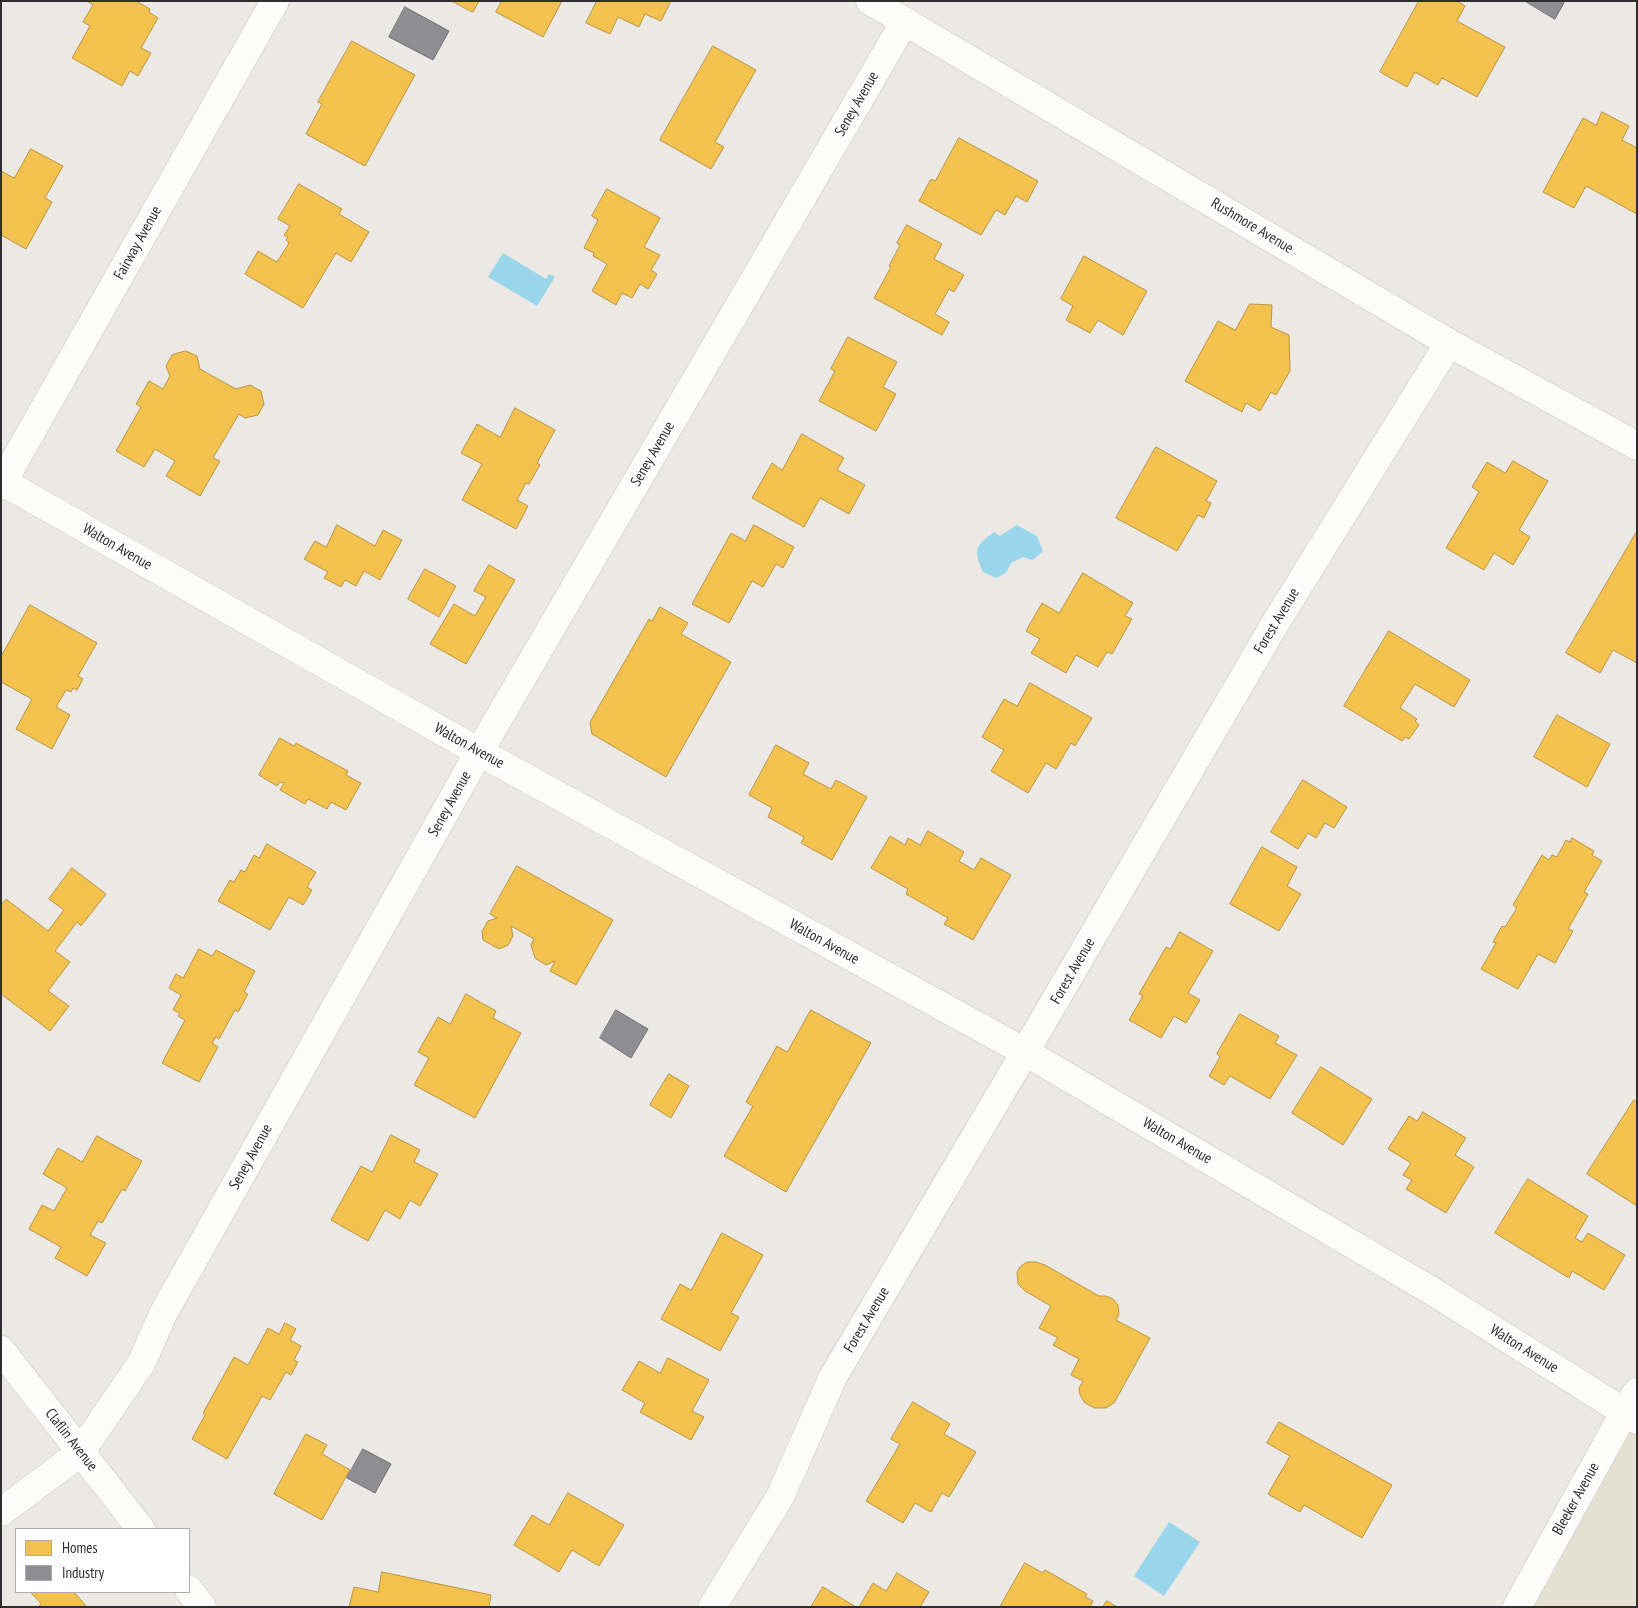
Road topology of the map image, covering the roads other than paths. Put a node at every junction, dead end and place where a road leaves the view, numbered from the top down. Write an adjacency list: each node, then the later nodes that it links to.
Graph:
1 (274, 1): 6 (street, Fairway Avenue)
2 (878, 3): 3 (street, Rushmore Avenue)
3 (905, 21): 4 (street, Rushmore Avenue); 7 (street, Seney Avenue)
4 (1450, 343): 5 (street, Rushmore Avenue); 8 (street, Forest Avenue)
5 (1637, 446)
6 (2, 483): 7 (street, Walton Avenue)
7 (479, 752): 8 (street, Walton Avenue); 11 (street, Seney Avenue)
8 (1026, 1052): 10 (street, Walton Avenue); 16 (street, Forest Avenue)
9 (1, 1350): 11 (street, Claflin Avenue)
10 (1633, 1408): 17 (street, Bleeker Avenue)
11 (80, 1453): 12 (street, Seney Avenue); 13 (street, Claflin Avenue)
12 (1, 1512)
13 (140, 1528)
14 (190, 1591): 15 (street)
15 (202, 1607)
16 (712, 1607)
17 (1517, 1607)

